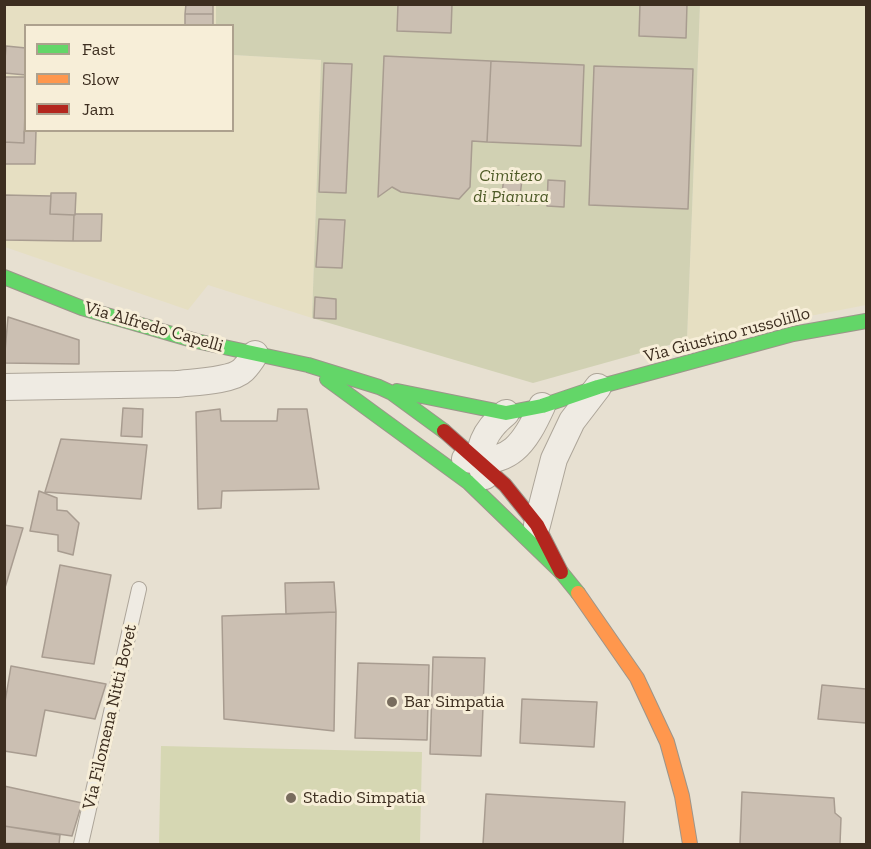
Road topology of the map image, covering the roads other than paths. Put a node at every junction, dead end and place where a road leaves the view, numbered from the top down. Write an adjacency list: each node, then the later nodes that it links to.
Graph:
1 (4, 277): 3 (street, Via Alfredo Capelli)
2 (867, 321): 7 (street, Via Giustino russolillo)
3 (255, 354): 4 (street, Via Alfredo Capelli); 5 (street)
4 (308, 364): 6 (street, Via Alfredo Capelli); 9 (street, Via Alfredo Capelli)
5 (4, 387)
6 (379, 387): 10 (street); 11 (street, Via Alfredo Capelli)
7 (598, 387): 8 (street, Via Giustino russolillo); 12 (street)
8 (542, 406): 10 (street, Via Giustino russolillo); 11 (street)
9 (370, 411): 11 (street, Via Alfredo Capelli); 12 (street, Via Alfredo Capelli)
10 (506, 413): 11 (street)
11 (481, 462): 12 (street, Via Alfredo Capelli)
12 (532, 533): 15 (street, Via Alfredo Capelli)
13 (139, 589): 14 (lane, Via Filomena Nitti Bovet)
14 (81, 844)
15 (690, 844)

